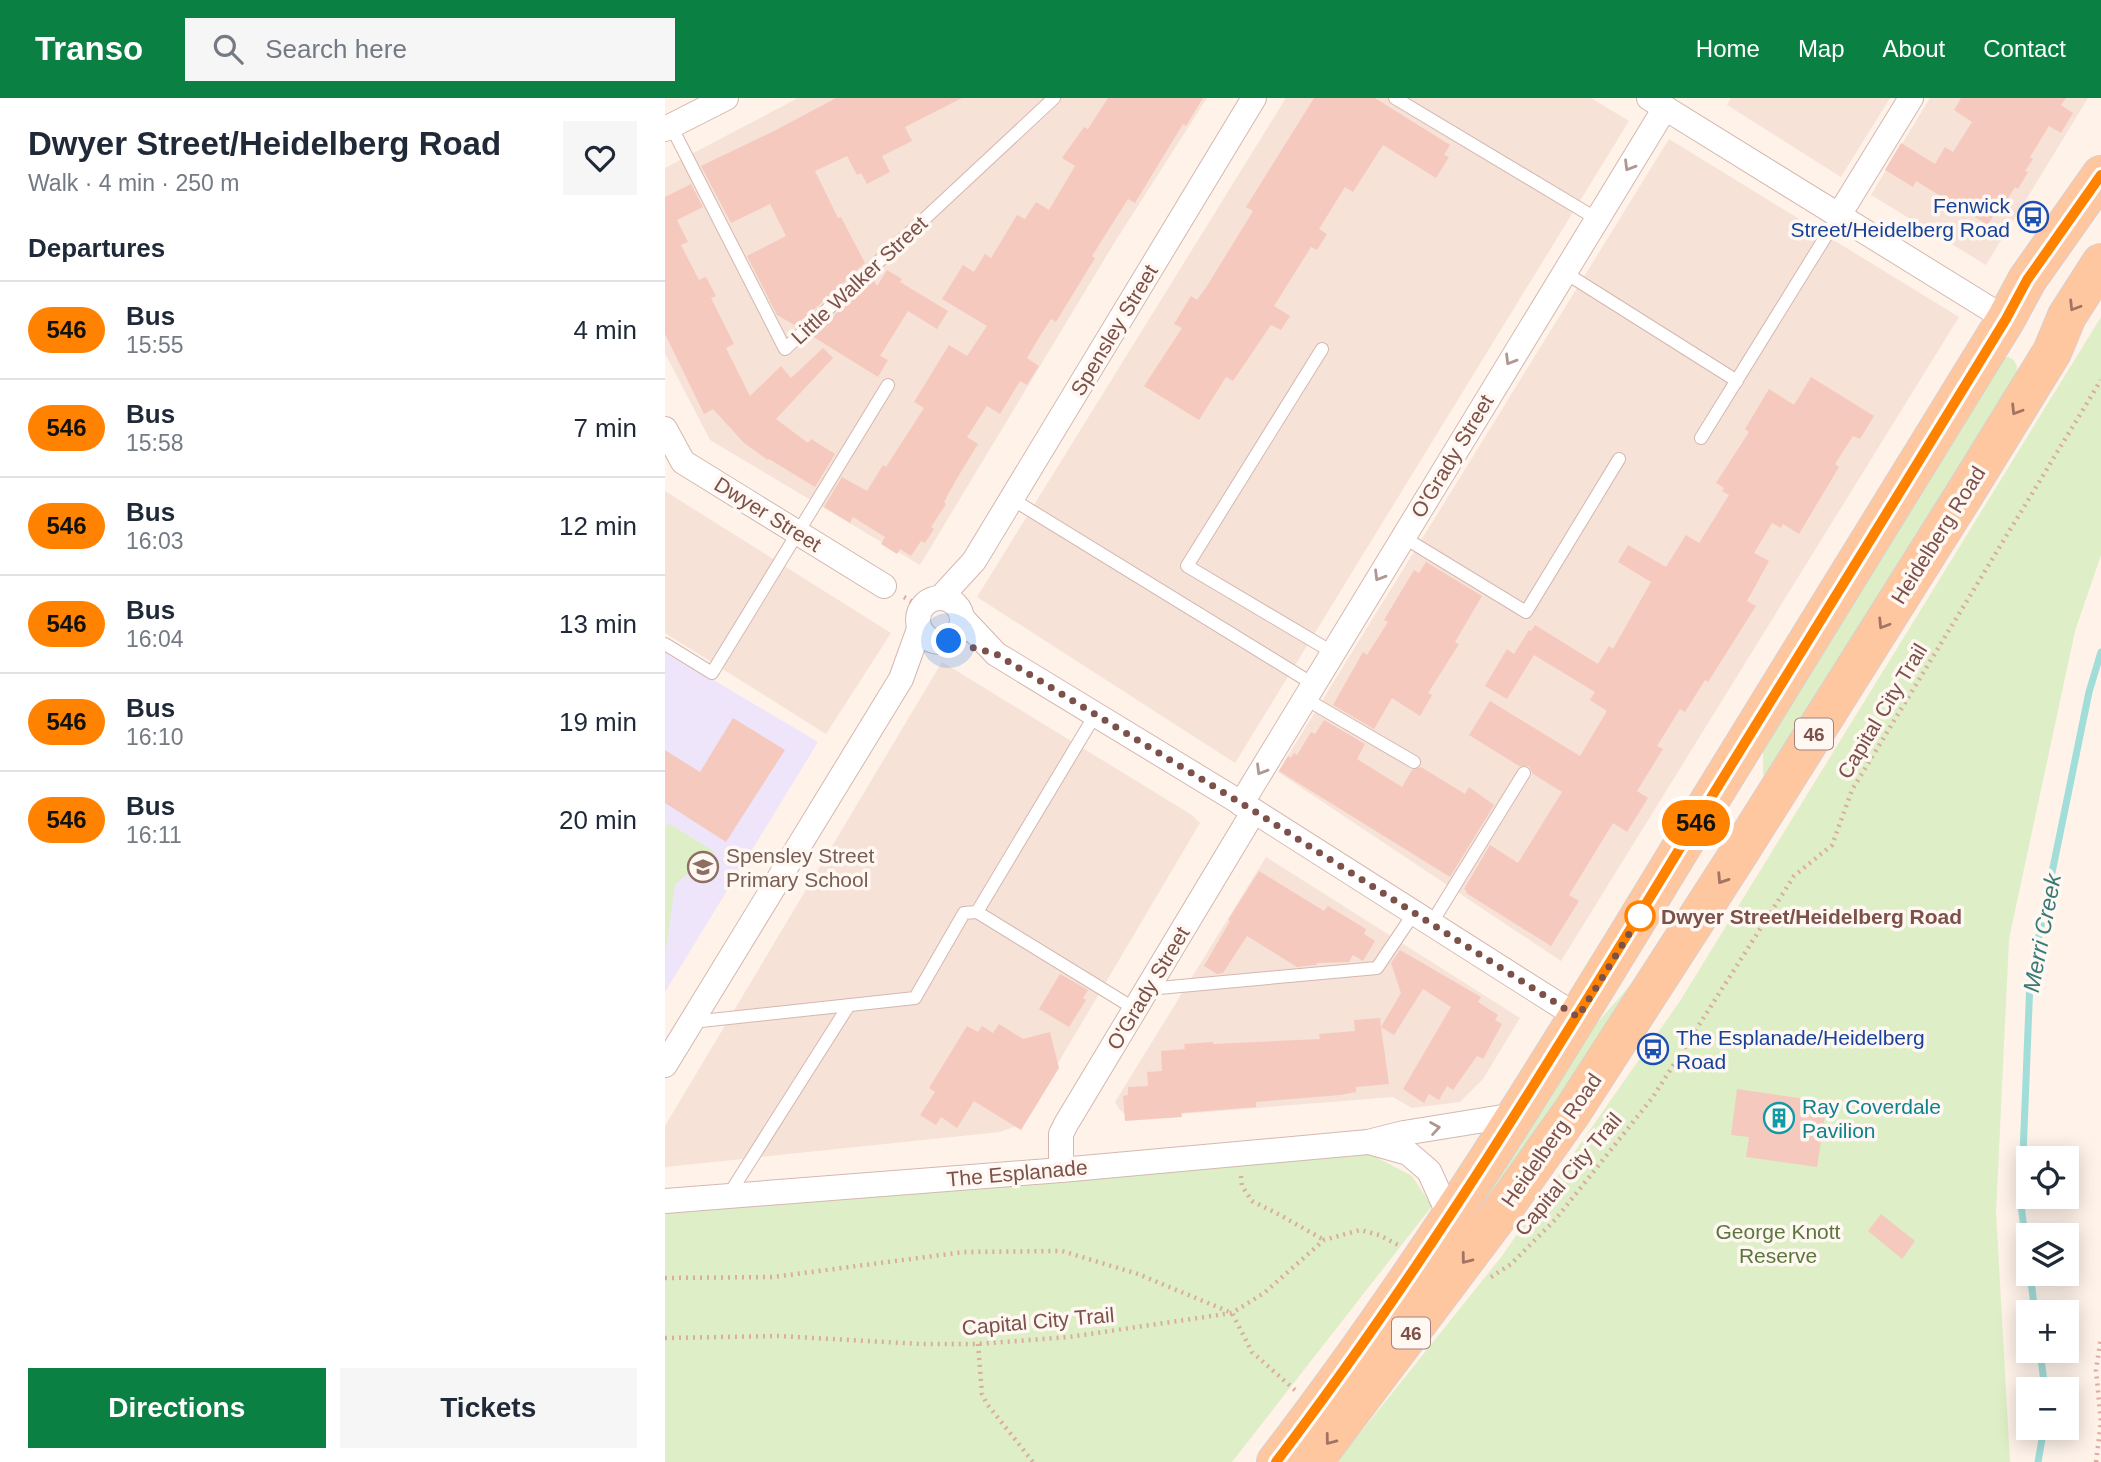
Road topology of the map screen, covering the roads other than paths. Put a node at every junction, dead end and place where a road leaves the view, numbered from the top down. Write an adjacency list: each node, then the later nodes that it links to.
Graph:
1 (726, 98): 7 (street)
2 (1054, 98): 7 (lane, Little Walker Street)
3 (1254, 98): 21 (street, Spensley Street)
4 (1395, 98): 10 (lane)
5 (1910, 98): 9 (street)
6 (1671, 105): 9 (street); 10 (street, O'Grady Street, one-way to 10)
7 (668, 128)
8 (2101, 176): 13 (main road, Heidelberg Road / 46)
9 (1839, 215): 13 (street); 16 (lane)
10 (1597, 219): 12 (street, O'Grady Street)
11 (2101, 263): 15 (main road, Heidelberg Road / 46, one-way to 15)
12 (1564, 272): 16 (lane); 23 (street, O'Grady Street, one-way to 23)
13 (2006, 319): 15 (main road); 34 (main road, Heidelberg Road / 46)
14 (1322, 349): 28 (lane)
15 (2052, 352): 35 (main road, Heidelberg Road / 46, one-way to 35)
16 (1737, 381): 19 (lane)
17 (888, 386): 22 (lane)
18 (665, 429): 22 (street, Dwyer Street)
19 (1701, 438)
20 (1619, 459): 23 (lane)
21 (1012, 499): 25 (street, Spensley Street); 30 (lane)
22 (797, 531): 24 (street, Dwyer Street); 27 (lane)
23 (1403, 537): 28 (street, O'Grady Street, one-way to 28)
24 (884, 586)
25 (954, 608): 26 (street); 26 (street); 29 (street)
26 (935, 637): 29 (street); 42 (street)
27 (665, 644)
28 (1332, 652): 30 (street, O'Grady Street)
29 (996, 654): 31 (street)
30 (1309, 691): 32 (lane); 36 (street, O'Grady Street, one-way to 36)
31 (1095, 715): 36 (street); 37 (lane)
32 (1414, 762)
33 (1524, 773): 38 (lane)
34 (1726, 774): 35 (main road); 41 (main road, Heidelberg Road / 46)
35 (1770, 804): 50 (main road, Heidelberg Road / 46, one-way to 50)
36 (1247, 807): 38 (street); 39 (street, O'Grady Street)
37 (977, 912): 39 (lane); 40 (lane)
38 (1422, 918): 39 (lane); 41 (street)
39 (1141, 999): 46 (street, O'Grady Street)
40 (849, 1005): 42 (lane); 47 (lane)
41 (1578, 1017): 44 (main road, Heidelberg Road / 46)
42 (692, 1022): 43 (street)
43 (665, 1065)
44 (1515, 1115): 45 (street, The Esplanade, one-way to 44); 49 (main road, Heidelberg Road / 46)
45 (1368, 1142): 46 (street, The Esplanade); 49 (street, The Esplanade)
46 (1061, 1170): 47 (street, The Esplanade)
47 (728, 1196): 48 (street, The Esplanade)
48 (665, 1201)
49 (1450, 1217): 50 (main road, Heidelberg Road / 46)
50 (1436, 1270): 51 (main road, Heidelberg Road / 46); 52 (main road, Heidelberg Road / 46, one-way to 52)
51 (1276, 1462)
52 (1313, 1462)

